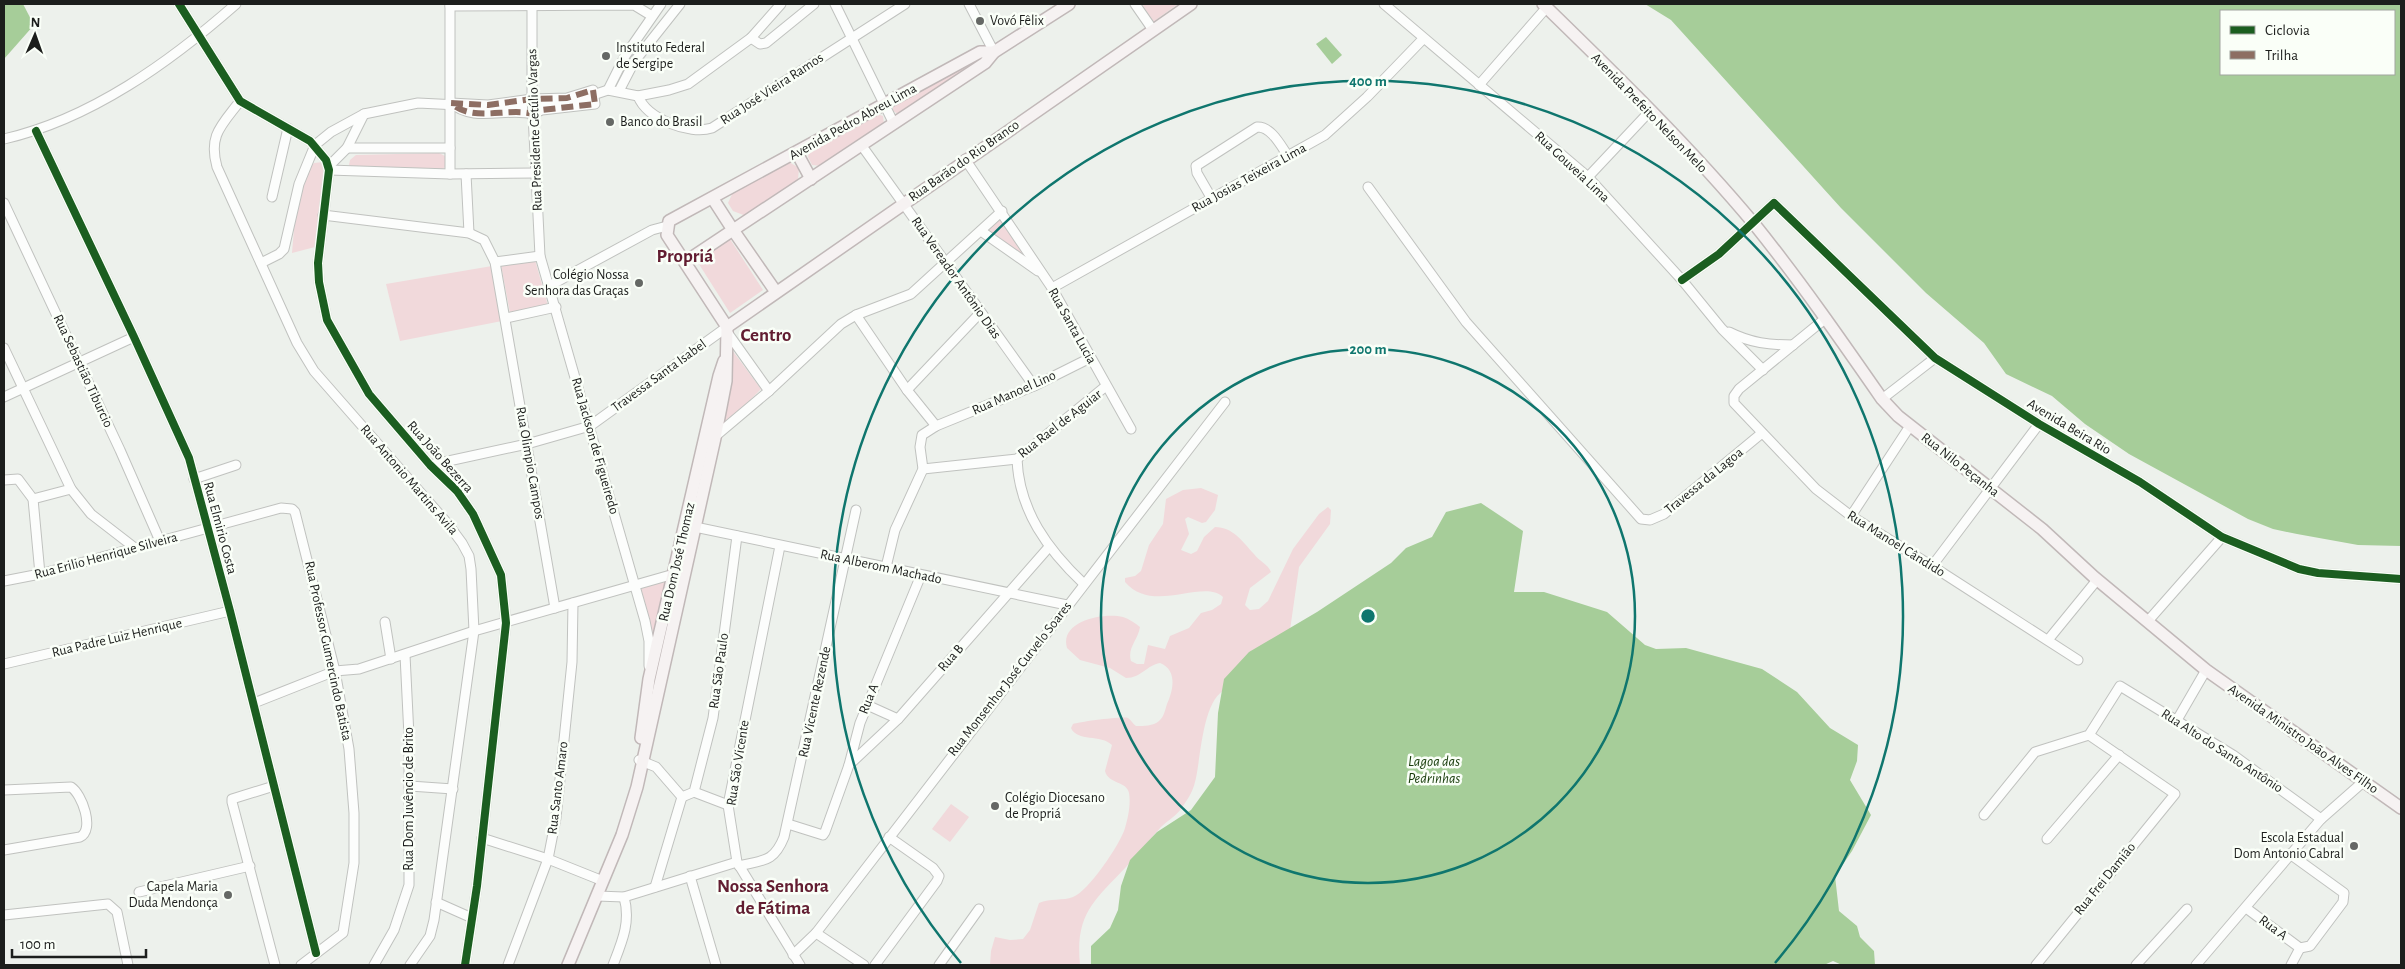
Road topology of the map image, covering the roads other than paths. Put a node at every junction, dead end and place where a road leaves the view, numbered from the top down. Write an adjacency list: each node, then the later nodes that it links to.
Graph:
1 (179, 4): 21 (street)
2 (236, 4): 21 (street)
3 (634, 4): 17 (street); 19 (street)
4 (661, 4): 19 (street)
5 (680, 4): 27 (street)
6 (781, 4): 22 (street)
7 (814, 4): 22 (street)
8 (835, 4): 23 (street)
9 (905, 4): 23 (street, Rua José Vieira Ramos)
10 (969, 4): 25 (street)
11 (1068, 4): 25 (main road, Avenida Pedro Abreu Lima)
12 (1135, 4): 20 (street)
13 (1190, 4): 20 (main road, Rua Barão do Rio Branco)
14 (1384, 4): 24 (street, Rua Gouveia Lima)
15 (450, 5): 16 (street); 34 (street)
16 (532, 5): 17 (street); 36 (street, Rua Presidente Getúlio Vargas)
17 (594, 5)
18 (1545, 5): 28 (street); 37 (main road, Avenida Prefeito Nelson Melo)
19 (652, 16): 26 (street)
20 (1153, 30): 49 (main road, Rua Barão do Rio Branco)
21 (200, 36): 33 (street); 41 (street)
22 (750, 38): 32 (street)
23 (851, 38): 32 (street, Rua José Vieira Ramos); 35 (street)
24 (1424, 39): 28 (street, Rua Gouveia Lima); 48 (street, Rua Josias Teixeira Lima)
25 (994, 52): 35 (main road, Avenida Pedro Abreu Lima); 39 (main road, Avenida Pedro Abreu Lima)
26 (625, 56): 27 (street); 29 (street)
27 (634, 62): 30 (street)
28 (1479, 86): 54 (street, Rua Gouveia Lima)
29 (608, 90): 30 (street); 31 (street)
30 (619, 91): 32 (street)
31 (594, 94): 36 (street); 36 (street)
32 (638, 96)
33 (240, 101): 40 (street); 72 (street, Rua Antonio Martins Avila)
34 (451, 103): 36 (street); 36 (street); 38 (street); 46 (street)
35 (885, 104): 39 (street); 47 (main road, Avenida Pedro Abreu Lima)
36 (532, 106): 51 (street, Rua Presidente Getúlio Vargas)
37 (1651, 110): 54 (street); 64 (main road, Avenida Prefeito Nelson Melo)
38 (364, 114): 43 (street); 45 (street)
39 (894, 124): 44 (main road, Avenida Pedro Abreu Lima)
40 (288, 128): 43 (street); 57 (street)
41 (36, 131): 42 (street); 86 (street, Rua Elmirio Costa)
42 (4, 139)
43 (314, 145): 50 (street); 72 (street)
44 (862, 146): 55 (main road, Avenida Pedro Abreu Lima); 61 (street, Rua Vereador Antônio Dias)
45 (347, 148): 46 (street); 50 (street)
46 (450, 148): 52 (street)
47 (797, 153): 55 (main road); 58 (main road, Avenida Pedro Abreu Lima)
48 (1288, 156): 59 (street, Rua Josias Teixeira Lima); 59 (street)
49 (966, 159): 61 (main road, Rua Barão do Rio Branco); 62 (street, Rua Santa Lucia)
50 (329, 168): 52 (street); 63 (street, Rua João Bezerra)
51 (536, 173): 53 (street); 69 (street, Rua Presidente Getúlio Vargas)
52 (450, 174): 53 (street)
53 (466, 174): 68 (street)
54 (1588, 178): 75 (street, Rua Gouveia Lima)
55 (811, 179): 66 (main road, Avenida Pedro Abreu Lima)
56 (1368, 187): 107 (street, Travessa da Lagoa)
57 (272, 197)
58 (713, 199): 65 (main road, Avenida Pedro Abreu Lima); 66 (main road)
59 (1212, 199): 77 (street, Rua Josias Teixeira Lima)
60 (4, 203): 92 (street, Rua Sebastião Tiburcio)
61 (903, 204): 73 (street, Rua Vereador Antônio Dias); 78 (main road, Rua Barão do Rio Branco)
62 (1002, 212): 67 (street); 74 (street, Rua Santa Lucia)
63 (323, 215): 68 (street); 113 (street, Rua João Bezerra)
64 (1753, 224): 75 (street); 83 (main road, Rua Nilo Peçanha); 90 (street, Avenida Beira Rio)
65 (667, 226): 71 (main road); 76 (street)
66 (733, 230): 71 (main road, Avenida Pedro Abreu Lima); 78 (main road)
67 (981, 231): 73 (street); 74 (street)
68 (469, 233): 70 (street, Rua Olimpio Campos)
69 (540, 256): 70 (street); 76 (street, Rua Presidente Getúlio Vargas)
70 (495, 262): 82 (street, Rua Olimpio Campos)
71 (685, 262): 84 (main road)
72 (261, 263): 150 (street, Rua Antonio Martins Avila)
73 (945, 265): 80 (street, Rua Vereador Antônio Dias); 81 (street)
74 (1042, 274): 77 (street, Rua Santa Lucia)
75 (1682, 280): 85 (street, Rua Gouveia Lima)
76 (549, 286): 79 (street, Rua Jackson de Figueiredo)
77 (1052, 288): 89 (street, Rua Santa Lucia)
78 (776, 292): 84 (main road, Rua Barão do Rio Branco)
79 (556, 307): 82 (street); 103 (street, Rua Jackson de Figueiredo)
80 (980, 313): 94 (street, Rua Vereador Antônio Dias); 97 (street)
81 (856, 315): 97 (street); 98 (street)
82 (506, 318): 109 (street, Rua Olimpio Campos)
83 (1826, 318): 87 (street); 100 (main road, Rua Nilo Peçanha)
84 (727, 329): 91 (main road); 98 (street); 103 (street, Travessa Santa Isabel)
85 (1722, 329): 87 (street); 93 (street, Rua Gouveia Lima)
86 (134, 337): 92 (street); 115 (street, Rua Elmirio Costa)
87 (1793, 345): 93 (street)
88 (4, 348): 96 (street)
89 (1090, 358): 94 (street, Rua Manoel Lino); 95 (street, Rua Santa Lucia)
90 (1935, 358): 100 (street); 102 (street, Avenida Beira Rio)
91 (725, 360): 108 (main road, Rua Dom José Thomaz); 110 (main road, Rua Dom José Thomaz)
92 (79, 364): 96 (street); 127 (street, Rua Sebastião Tiburcio)
93 (1763, 370): 107 (street, Rua Manoel Cândido)
94 (1034, 386): 104 (street, Rua Manoel Lino)
95 (1106, 386): 106 (street, Rua Santa Lucia); 111 (street, Rua Rael de Aguiar)
96 (23, 389): 99 (street); 118 (street)
97 (907, 390): 104 (street)
98 (768, 391): 108 (street)
99 (4, 397)
100 (1882, 399): 105 (main road, Rua Nilo Peçanha)
101 (1225, 402): 140 (street, Rua Monsenhor José Curvelo Soares)
102 (2039, 424): 117 (street); 126 (street, Avenida Beira Rio)
103 (590, 426): 109 (street, Travessa Santa Isabel); 141 (street, Rua Jackson de Figueiredo)
104 (936, 426): 114 (street)
105 (1910, 426): 117 (main road, Rua Nilo Peçanha); 122 (street)
106 (1131, 430)
107 (1762, 433): 122 (street, Rua Manoel Cândido)
108 (715, 438): 110 (street); 123 (main road, Rua Dom José Thomaz)
109 (527, 444): 113 (street, Travessa Santa Isabel); 145 (street, Rua Olimpio Campos)
110 (703, 444): 134 (main road, Rua Dom José Thomaz)
111 (1017, 459): 114 (street, Rua Rael de Aguiar); 129 (street)
112 (236, 465): 115 (street, Rua Elmirio Costa)
113 (430, 465): 149 (street, Rua João Bezerra)
114 (923, 469): 132 (street)
115 (194, 479): 124 (street, Rua Elmirio Costa)
116 (4, 480): 119 (street)
117 (1991, 488): 133 (street); 138 (main road, Rua Nilo Peçanha)
118 (71, 489): 119 (street); 130 (street)
119 (33, 499): 135 (street)
120 (281, 508): 124 (street, Rua Erilio Henrique Silveira); 158 (street, Rua Professor Gumercindo Batista)
121 (856, 510): 131 (street, Rua Vicente Rezende)
122 (1851, 516): 133 (street, Rua Manoel Cândido)
123 (695, 527): 125 (street, Rua Alberom Machado); 134 (main road, Rua Dom José Thomaz)
124 (207, 529): 127 (street, Rua Erilio Henrique Silveira); 146 (street, Rua Elmirio Costa)
125 (737, 536): 128 (street, Rua Alberom Machado); 173 (street, Rua São Paulo)
126 (2222, 537): 137 (street, Avenida Beira Rio); 147 (street)
127 (160, 541): 130 (street, Rua Erilio Henrique Silveira)
128 (780, 546): 131 (street, Rua Alberom Machado); 175 (street, Rua São Vicente)
129 (1049, 547): 140 (street); 142 (street, Rua B)
130 (135, 548): 135 (street, Rua Erilio Henrique Silveira)
131 (846, 559): 132 (street, Rua Alberom Machado); 179 (street, Rua Vicente Rezende)
132 (886, 566): 136 (street, Rua Alberom Machado)
133 (1932, 566): 152 (street, Rua Manoel Cândido)
134 (680, 573): 141 (street); 151 (main road)
135 (40, 574): 139 (street, Rua Erilio Henrique Silveira)
136 (922, 575): 142 (street, Rua Alberom Machado); 161 (street, Rua A)
137 (2401, 578)
138 (2097, 580): 147 (main road, Rua Nilo Peçanha); 152 (street)
139 (4, 581)
140 (1084, 584): 144 (street, Rua Monsenhor José Curvelo Soares)
141 (634, 585): 143 (street); 159 (street, Rua Jackson de Figueiredo)
142 (1008, 593): 144 (street, Rua Alberom Machado); 162 (street, Rua B)
143 (573, 603): 145 (street); 185 (street, Rua Santo Amaro)
144 (1067, 605): 180 (street, Rua Monsenhor José Curvelo Soares)
145 (555, 608): 149 (street)
146 (230, 611): 156 (street, Rua Padre Luiz Henrique); 160 (street, Rua Elmirio Costa)
147 (2148, 621): 157 (main road, Rua Nilo Peçanha)
148 (385, 622): 154 (street)
149 (506, 623): 150 (street); 181 (street, Rua João Bezerra)
150 (474, 631): 153 (street); 171 (street, Rua Antonio Martins Avila)
151 (664, 639): 159 (main road, Rua Dom José Thomaz); 166 (main road)
152 (2048, 640): 155 (street, Rua Manoel Cândido)
153 (405, 655): 154 (street); 170 (street, Rua Dom Juvêncio de Brito)
154 (390, 659): 158 (street)
155 (2078, 660)
156 (4, 664)
157 (2206, 670): 163 (street); 168 (main road, Avenida Ministro João Alves Filho)
158 (335, 671): 160 (street); 202 (street, Rua Professor Gumercindo Batista)
159 (649, 679): 166 (main road, Rua Dom José Thomaz)
160 (254, 703): 169 (street, Rua Elmirio Costa)
161 (867, 705): 162 (street); 167 (street, Rua A)
162 (898, 719): 167 (street, Rua B)
163 (2178, 720): 164 (street, Rua Alto do Santo Antônio); 178 (street, Rua Alto do Santo Antônio)
164 (2089, 735): 165 (street); 177 (street)
165 (2119, 755): 182 (street); 218 (street, Rua Frei Damião)
166 (641, 760): 174 (street); 189 (main road)
167 (849, 765): 179 (street, Rua A)
168 (2363, 782): 176 (main road, Avenida Ministro João Alves Filho); 178 (street)
169 (274, 786): 187 (street); 202 (street, Rua Elmirio Costa)
170 (410, 786): 171 (street); 207 (street, Rua Dom Juvêncio de Brito)
171 (452, 789): 194 (street, Rua Antonio Martins Avila)
172 (4, 790): 183 (street)
173 (694, 792): 174 (street); 175 (street)
174 (682, 797): 190 (street)
175 (728, 805): 186 (street, Rua São Vicente)
176 (2401, 808)
177 (1984, 815)
178 (2321, 819): 184 (street)
179 (788, 824): 186 (street, Rua Vicente Rezende)
180 (889, 837): 200 (street, Rua Monsenhor José Curvelo Soares); 216 (street)
181 (482, 838): 185 (street); 199 (street, Rua João Bezerra)
182 (2047, 839)
183 (4, 850)
184 (2290, 854): 195 (street); 201 (street)
185 (548, 859): 189 (street); 210 (street, Rua Santo Amaro)
186 (738, 864): 188 (street); 203 (street, Rua São Vicente)
187 (250, 866): 191 (street); 205 (street)
188 (690, 876): 190 (street); 213 (street)
189 (603, 881): 192 (main road)
190 (655, 887): 193 (street)
191 (139, 892)
192 (597, 896): 193 (street); 211 (main road)
193 (624, 897): 212 (street)
194 (436, 902): 199 (street); 208 (street, Rua Antonio Martins Avila)
195 (2246, 908): 201 (street, Rua A); 220 (street)
196 (979, 909): 217 (street)
197 (2187, 909): 219 (street)
198 (4, 915): 204 (street)
199 (472, 918): 209 (street, Rua João Bezerra)
200 (816, 933): 203 (street, Rua Monsenhor José Curvelo Soares); 215 (street)
201 (2300, 948): 221 (street)
202 (316, 953): 206 (street, Rua Professor Gumercindo Batista)
203 (793, 954): 214 (street, Rua São Vicente)
204 (128, 965)
205 (275, 965)
206 (301, 965)
207 (374, 965)
208 (410, 965)
209 (465, 965)
210 (508, 965)
211 (568, 965)
212 (613, 965)
213 (716, 965)
214 (800, 965)
215 (864, 965)
216 (875, 965)
217 (938, 965)
218 (2036, 965)
219 (2136, 965)
220 (2196, 965)
221 (2291, 965)

